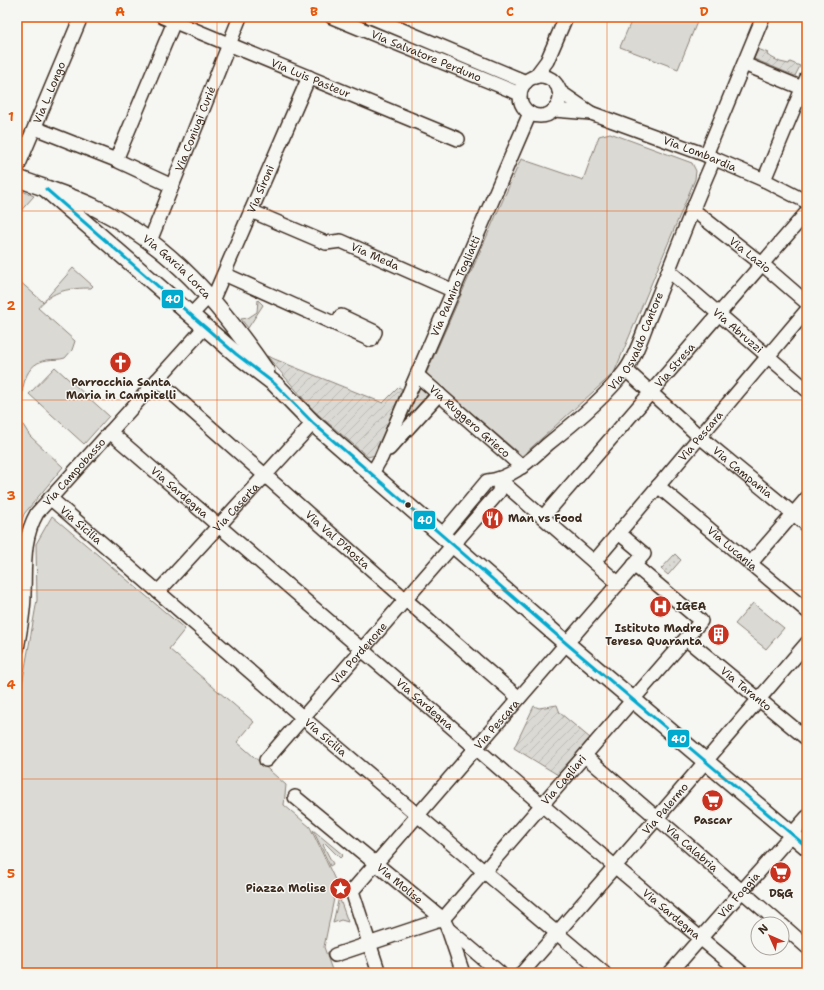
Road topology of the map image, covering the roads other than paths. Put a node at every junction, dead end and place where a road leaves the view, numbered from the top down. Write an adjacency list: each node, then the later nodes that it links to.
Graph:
1 (81, 17): 19 (street, Via L. Longo)
2 (240, 17): 9 (street, Via Coniugi Curié)
3 (332, 17): 15 (street, Via Salvatore Perduno)
4 (371, 17): 12 (street, Via Salvatore Perduno)
5 (566, 17): 8 (street)
6 (763, 17): 10 (street, Via Osvaldo Cantore)
7 (168, 20): 9 (street, Via Luis Pasteur); 22 (street)
8 (556, 43): 12 (street); 14 (street)
9 (229, 44): 11 (street, Via Luis Pasteur); 26 (street, Via Coniugi Curié)
10 (744, 64): 13 (street); 21 (street, Via Osvaldo Cantore)
11 (309, 77): 20 (street, Via Luis Pasteur); 30 (street, Via Sironi)
12 (530, 79): 14 (street); 15 (street)
13 (805, 85): 25 (street)
14 (557, 86): 16 (street); 18 (street, Via Lombardia)
15 (520, 94): 17 (street)
16 (554, 110): 17 (street); 18 (street, Via Lombardia)
17 (530, 113): 36 (street, Via Palmiro Togliatti)
18 (591, 113): 21 (street, Via Lombardia)
19 (35, 128): 22 (street); 23 (street, Via L. Longo)
20 (458, 139)
21 (710, 157): 25 (street, Via Lombardia); 29 (street, Via Osvaldo Cantore)
22 (116, 160): 26 (street)
23 (17, 169)
24 (17, 178): 27 (street, Via Garcia Lorca)
25 (764, 180): 28 (street, Via Lombardia)
26 (172, 186): 32 (street, Via Coniugi Curié)
27 (46, 189): 32 (street, Via Garcia Lorca); 41 (street)
28 (807, 202)
29 (692, 209): 33 (street, Via Lazio); 34 (street, Via Osvaldo Cantore)
30 (251, 211): 35 (street, Via Sironi); 36 (street, Via Meda)
31 (807, 212): 33 (street, Via Stresa)
32 (150, 241): 37 (street, Via Garcia Lorca)
33 (762, 264): 38 (street, Via Lazio); 40 (street, Via Stresa)
34 (669, 271): 40 (street, Via Abruzzi); 45 (street, Via Osvaldo Cantore)
35 (224, 274): 37 (street, Via Sironi); 42 (street)
36 (454, 290): 46 (street, Via Palmiro Togliatti)
37 (211, 298): 41 (street, Via Sironi); 48 (street, Via Garcia Lorca)
38 (807, 303)
39 (807, 310): 44 (street, Via Pescara)
40 (718, 313): 44 (street, Via Abruzzi); 50 (street, Via Stresa)
41 (191, 315): 43 (street)
42 (338, 325)
43 (205, 327): 47 (street, Via Campobasso); 48 (street)
44 (768, 357): 49 (street, Via Abruzzi); 54 (street, Via Pescara)
45 (626, 370): 50 (street, Via Campania); 56 (street, Via Osvaldo Cantore)
46 (417, 376): 51 (street, Via Ruggero Grieco); 55 (street, Via Palmiro Togliatti)
47 (157, 380): 53 (street, Via Campobasso); 58 (street, Via Val D'Aosta)
48 (275, 384): 52 (street)
49 (807, 390)
50 (649, 392): 54 (street, Via Campania); 64 (street, Via Stresa)
51 (439, 394): 55 (street, Via Palmiro Togliatti); 56 (street, Via Ruggero Grieco)
52 (313, 423): 57 (street); 58 (street, Via Caserta)
53 (110, 432): 61 (street, Via Campobasso); 65 (street, Via Sardegna)
54 (700, 437): 60 (street, Via Pescara); 63 (street, Via Campania)
55 (381, 458): 57 (street, Via Palmiro Togliatti)
56 (522, 467): 59 (street, Via Osvaldo Cantore)
57 (371, 474): 68 (street)
58 (266, 475): 65 (street, Via Caserta); 74 (street, Via Val D'Aosta)
59 (500, 480): 64 (street); 68 (street, Via Osvaldo Cantore)
60 (658, 486): 67 (street, Via Pescara); 70 (street, Via Lucania)
61 (50, 498): 73 (street, Via Sicilia); 79 (street, Via Campobasso)
62 (807, 498): 63 (street)
63 (794, 514): 66 (street, Via Campania); 70 (street)
64 (542, 517): 69 (street)
65 (219, 525): 73 (street, Via Caserta); 80 (street, Via Sardegna)
66 (807, 525)
67 (619, 533): 69 (street, Via Pescara); 71 (street, Via Pescara)
68 (447, 540): 74 (street, Via Pordenone); 78 (street)
69 (594, 562): 72 (street)
70 (750, 564): 75 (street, Via Lucania)
71 (634, 565): 72 (street, Via Pescara); 76 (street, Via Cagliari)
72 (618, 583): 78 (street, Via Pescara)
73 (158, 592): 84 (street, Via Sicilia)
74 (406, 600): 80 (street, Via Pordenone); 81 (street, Via Val D'Aosta)
75 (807, 611)
76 (686, 639): 82 (street, Via Cagliari); 83 (street, Via Taranto)
77 (807, 643): 83 (street, Via Palermo)
78 (566, 644): 81 (street, Via Pescara); 82 (street)
79 (17, 649)
80 (362, 650): 84 (street, Via Pordenone); 86 (street, Via Sardegna)
81 (519, 698): 86 (street, Via Pescara)
82 (632, 699): 87 (street, Via Cagliari); 89 (street)
83 (759, 699): 85 (street, Via Taranto); 89 (street, Via Palermo)
84 (304, 717): 88 (street, Via Pordenone); 92 (street, Via Sicilia)
85 (807, 739)
86 (475, 747): 91 (street, Via Sardegna); 92 (street, Via Pescara)
87 (585, 756): 91 (street, Via Cagliari); 94 (street, Via Calabria)
88 (266, 760)
89 (706, 762): 94 (street, Via Palermo); 95 (street)
90 (295, 798): 97 (street, Via Molise)
91 (543, 806): 98 (street, Via Sardegna); 99 (street, Via Cagliari)
92 (418, 814): 97 (street, Via Pescara); 99 (street, Via Sicilia)
93 (807, 817): 95 (street, Via Foggia)
94 (657, 818): 98 (street, Via Palermo); 100 (street, Via Calabria)
95 (792, 834): 96 (street); 100 (street, Via Foggia)
96 (807, 847)
97 (375, 864): 102 (street, Via Molise); 106 (street, Via Pescara)
98 (615, 867): 103 (street, Via Palermo); 105 (street, Via Sardegna)
99 (486, 871): 102 (street, Via Cagliari); 103 (street, Via Sicilia)
100 (741, 891): 101 (street, Via Calabria); 105 (street, Via Foggia)
101 (770, 916)
102 (445, 924): 106 (street, Via Cagliari); 110 (street); 111 (street, Via Molise)
103 (557, 933): 112 (street, Via Palermo); 113 (street, Via Sicilia)
104 (790, 933): 107 (street, Via Calabria)
105 (700, 938): 114 (street, Via Foggia); 115 (street, Via Sardegna)
106 (371, 944): 108 (street, Via Cagliari); 109 (street)
107 (807, 947)
108 (335, 955)
109 (379, 973)
110 (462, 973)
111 (500, 973)
112 (522, 973)
113 (604, 973)
114 (670, 973)
115 (742, 973)

